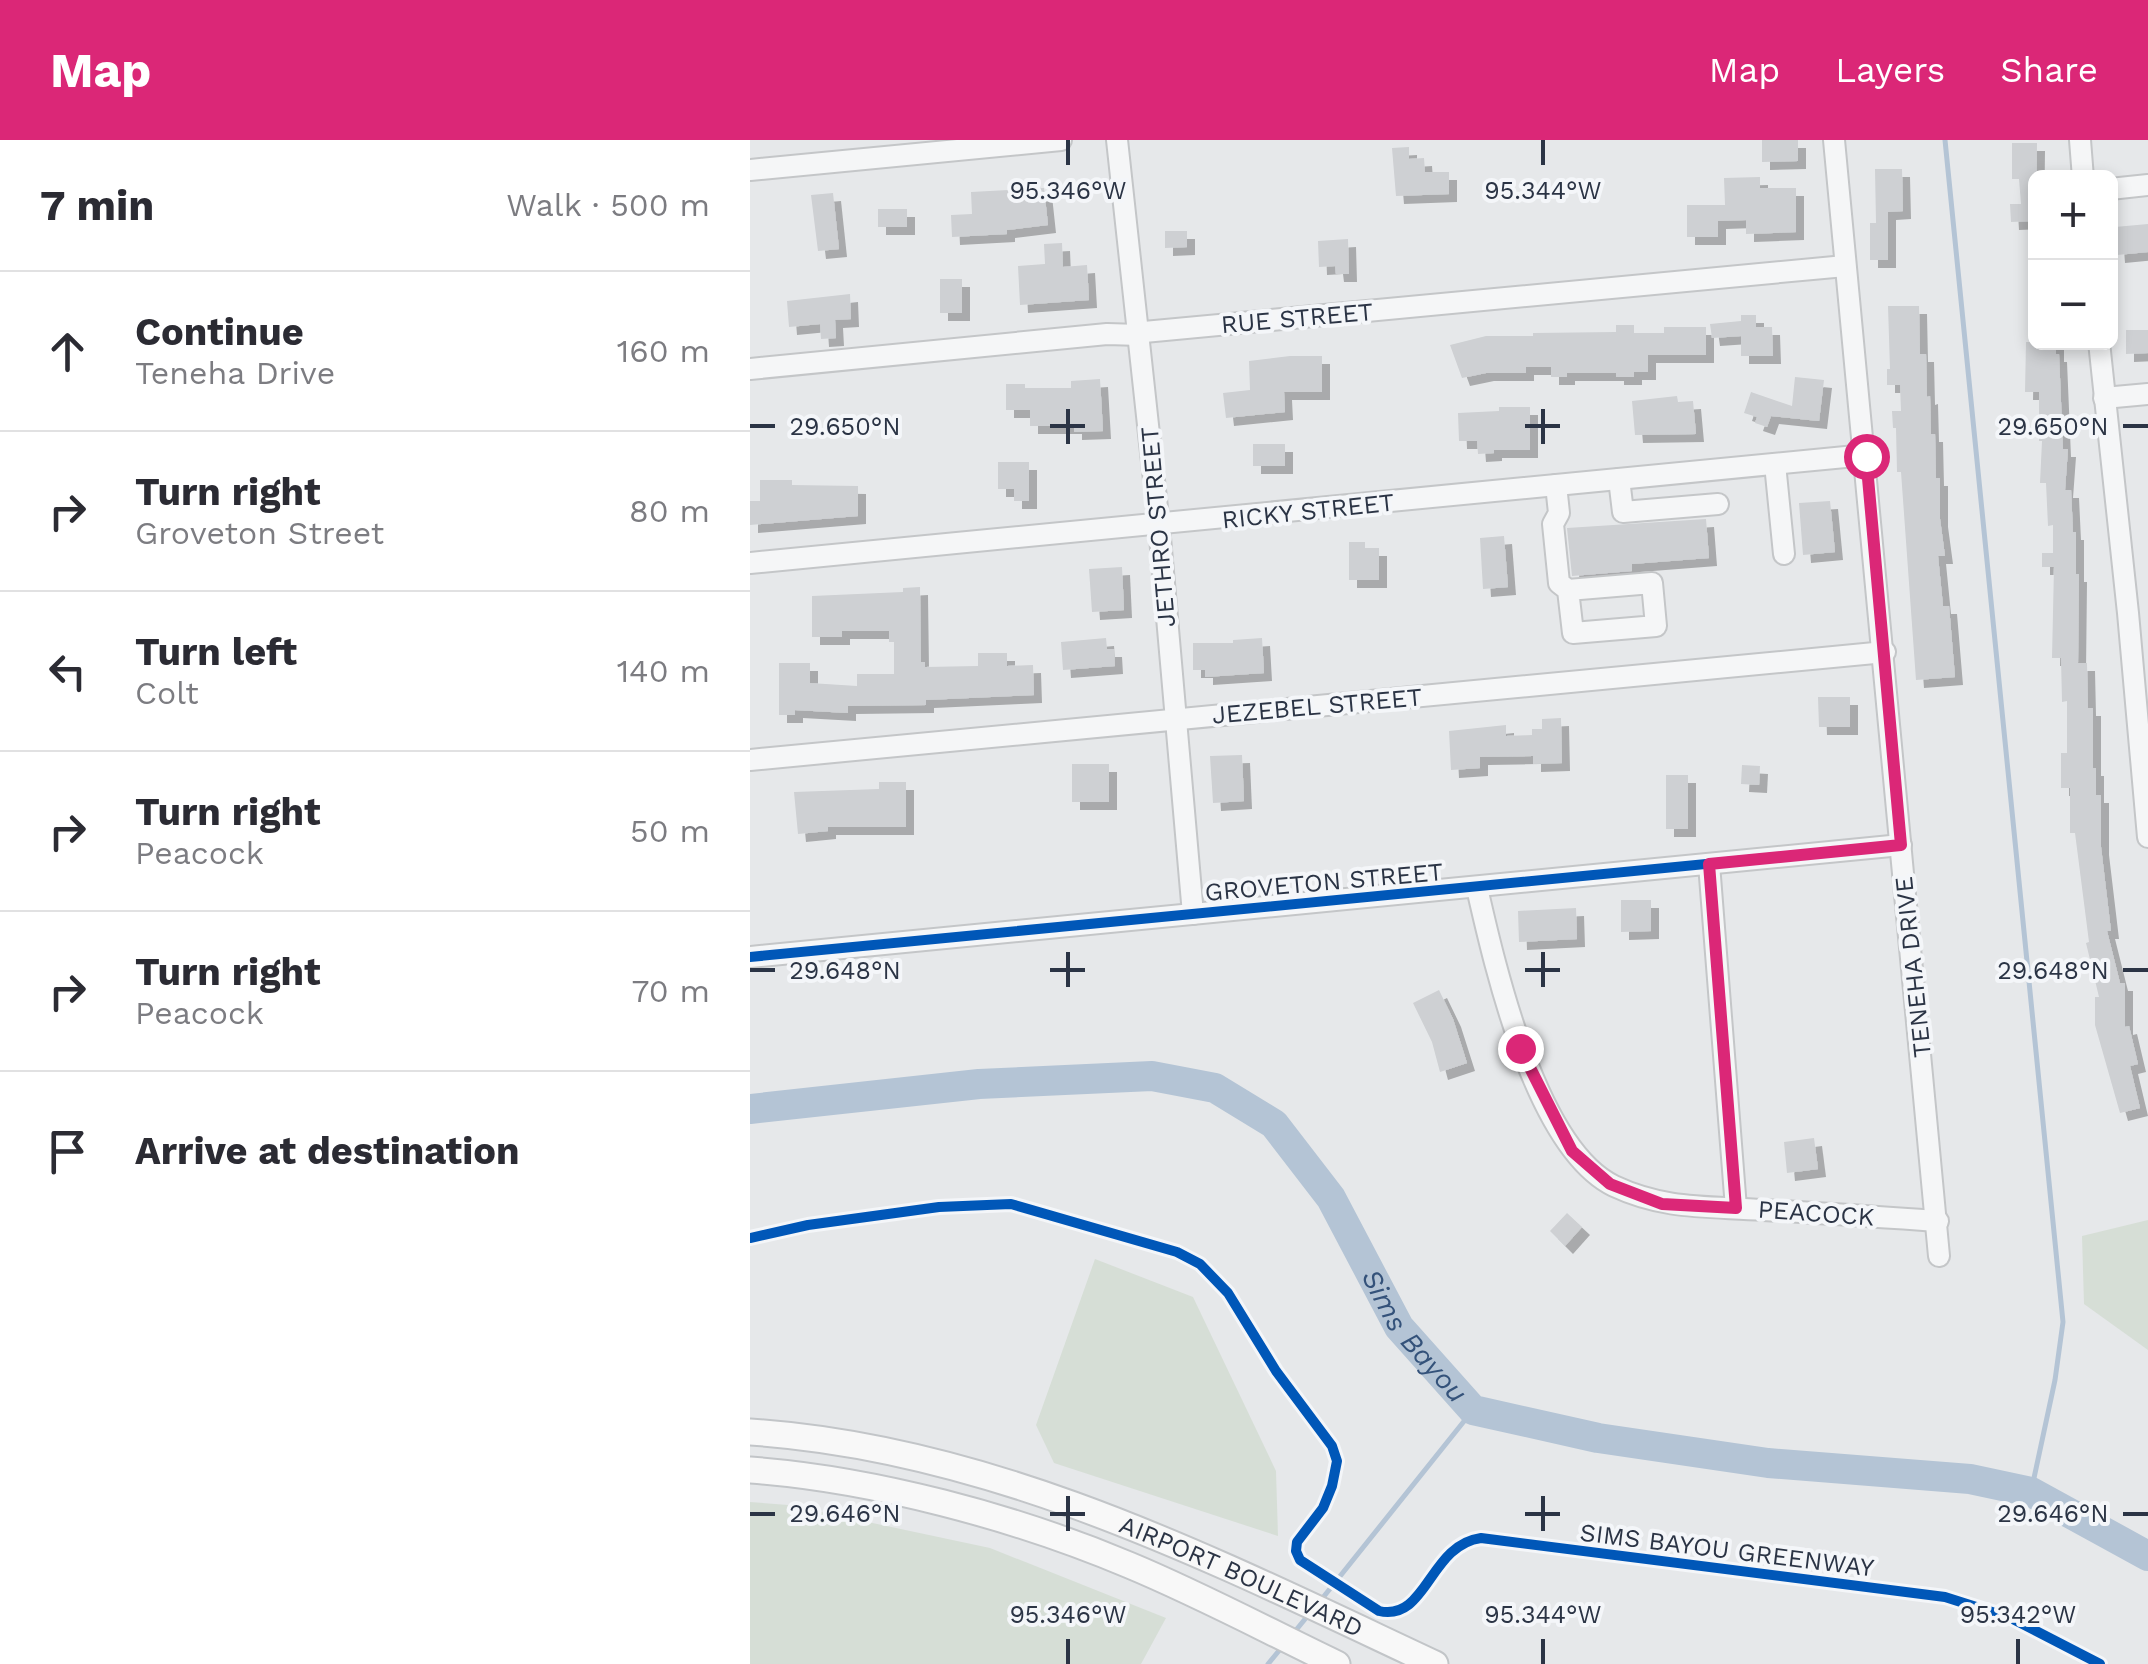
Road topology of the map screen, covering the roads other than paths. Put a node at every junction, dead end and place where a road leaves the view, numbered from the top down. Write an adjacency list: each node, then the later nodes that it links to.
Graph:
1 (1061, 140): 5 (street)
2 (1117, 140): 10 (street, JETHRO STREET)
3 (1834, 140): 9 (street, TENEHA DRIVE)
4 (2080, 140): 6 (street)
5 (750, 170)
6 (2083, 170)
7 (2148, 185): 8 (street)
8 (2118, 188)
9 (1845, 266): 10 (street, RUE STREET); 15 (street, TENEHA DRIVE)
10 (1140, 335): 12 (street, RUE STREET); 22 (street, JETHRO STREET)
11 (2099, 350): 14 (street)
12 (750, 370)
13 (2148, 394): 14 (street)
14 (2104, 398): 26 (street)
15 (1866, 456): 16 (street, RICKY STREET); 27 (street, TENEHA DRIVE)
16 (1775, 464): 17 (street, RICKY STREET); 23 (street)
17 (1657, 476): 18 (street, RICKY STREET); 21 (street)
18 (1620, 480): 19 (street, RICKY STREET); 21 (street)
19 (1556, 485): 22 (street, RICKY STREET); 25 (street)
20 (1718, 504): 21 (street)
21 (1661, 509)
22 (1159, 526): 24 (street, RICKY STREET); 28 (street, JETHRO STREET)
23 (1784, 554)
24 (750, 563)
25 (1568, 590): 25 (street)
26 (2138, 612): 30 (street)
27 (1885, 652): 28 (street, JEZEBEL STREET); 31 (street, TENEHA DRIVE)
28 (1175, 720): 29 (street, JEZEBEL STREET); 34 (street, JETHRO STREET)
29 (750, 760)
30 (2148, 837)
31 (1901, 845): 32 (street, GROVETON STREET); 37 (street, TENEHA DRIVE)
32 (1709, 864): 33 (street, GROVETON STREET); 36 (street)
33 (1477, 888): 34 (street, GROVETON STREET); 36 (street, PEACOCK)
34 (1193, 914): 35 (street, GROVETON STREET)
35 (750, 958)
36 (1736, 1208): 37 (street, PEACOCK)
37 (1938, 1220): 38 (street, TENEHA DRIVE)
38 (1939, 1256)
39 (750, 1432): 41 (main road, AIRPORT BOULEVARD)
40 (750, 1470): 42 (main road, AIRPORT BOULEVARD)
41 (1012, 1484): 42 (main road); 44 (main road, AIRPORT BOULEVARD)
42 (1002, 1521): 43 (main road, AIRPORT BOULEVARD)
43 (1333, 1662)
44 (1435, 1664)

